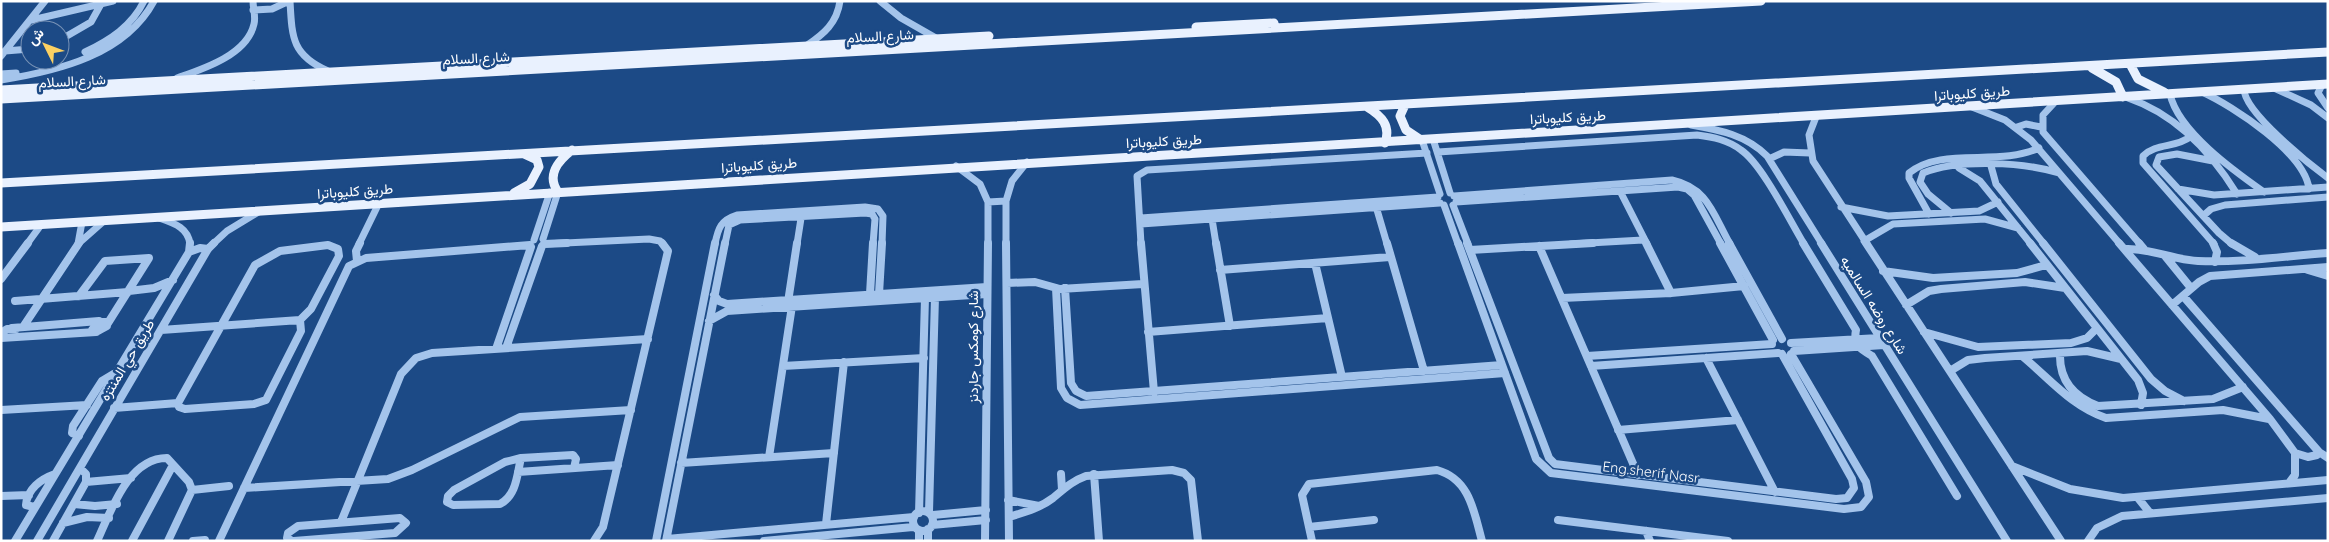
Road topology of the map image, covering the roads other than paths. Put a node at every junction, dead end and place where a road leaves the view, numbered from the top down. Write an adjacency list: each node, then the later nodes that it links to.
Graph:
1 (45, 1): 13 (street)
2 (113, 1): 11 (street)
3 (144, 1): 26 (street)
4 (154, 1): 28 (street)
5 (252, 1): 12 (street)
6 (289, 1): 12 (street); 25 (street)
7 (840, 1): 18 (street)
8 (880, 1): 17 (street)
9 (1639, 1): 16 (main road, شارع السلام)
10 (1761, 1): 16 (main road, شارع السلام)
11 (101, 4): 13 (street); 15 (street)
12 (253, 10): 29 (street)
13 (32, 20)
14 (20, 34): 21 (street)
15 (70, 34)
16 (1073, 36): 17 (main road, شارع السلام); 27 (main road, شارع السلام)
17 (936, 38): 18 (main road, شارع السلام)
18 (806, 46): 24 (main road, شارع السلام)
19 (20, 51): 21 (street)
20 (2328, 52): 22 (main road, طريق كليوباترا)
21 (3, 54)
22 (2130, 64): 23 (main road, طريق كليوباترا); 35 (main road)
23 (2088, 66): 36 (main road); 39 (main road, طريق كليوباترا)
24 (349, 70): 25 (main road, شارع السلام); 27 (main road)
25 (328, 71): 29 (main road, شارع السلام)
26 (1, 74)
27 (344, 79): 37 (main road, شارع السلام)
28 (1, 80)
29 (171, 81): 33 (main road, شارع السلام)
30 (2325, 85): 31 (main road, طريق كليوباترا); 42 (street)
31 (2272, 88): 32 (main road, طريق كليوباترا); 44 (street)
32 (2244, 89): 34 (main road, طريق كليوباترا); 67 (street)
33 (1, 90)
34 (2202, 92): 35 (main road, طريق كليوباترا); 73 (street)
35 (2170, 94): 36 (main road, طريق كليوباترا); 77 (street)
36 (2123, 97): 38 (main road, طريق كليوباترا); 48 (street)
37 (1, 98)
38 (2055, 102): 41 (main road, طريق كليوباترا); 47 (street)
39 (1405, 105): 40 (main road, طريق كليوباترا); 50 (main road)
40 (1366, 107): 51 (main road); 53 (main road, طريق كليوباترا)
41 (1972, 107): 43 (main road, طريق كليوباترا); 46 (street)
42 (2328, 108)
43 (1816, 117): 45 (main road, طريق كليوباترا); 57 (street)
44 (2328, 118)
45 (1687, 124): 49 (main road, طريق كليوباترا); 58 (street, شارع روضه السالميه)
46 (2017, 127): 47 (street); 52 (street)
47 (2041, 127): 125 (street)
48 (2190, 137): 59 (street); 114 (street)
49 (1433, 139): 50 (main road, طريق كليوباترا); 54 (street)
50 (1422, 140): 51 (main road, طريق كليوباترا); 56 (street, Eng.sherif Nasr)
51 (1385, 143): 60 (main road, طريق كليوباترا)
52 (2039, 148): 66 (street); 97 (street)
53 (573, 149): 55 (main road, طريق كليوباترا); 75 (main road)
54 (1438, 152): 63 (street); 186 (street)
55 (520, 153): 68 (main road, طريق كليوباترا); 79 (main road)
56 (1427, 153): 62 (street, Eng.sherif Nasr); 105 (street)
57 (1810, 153): 58 (street); 90 (street, شارع روضه السالميه)
58 (1769, 160): 185 (street, شارع روضه السالميه)
59 (2213, 161): 72 (street); 78 (street)
60 (1027, 162): 61 (main road, طريق كليوباترا); 84 (street)
61 (956, 166): 75 (main road, طريق كليوباترا); 85 (street)
62 (1432, 166): 63 (street); 83 (street, Eng.sherif Nasr)
63 (1441, 166): 82 (street)
64 (1991, 166): 65 (street); 66 (street); 69 (street)
65 (1958, 168): 70 (street); 96 (street)
66 (2060, 173): 124 (street)
67 (2328, 178)
68 (1, 183)
69 (1996, 184): 70 (street); 206 (street)
70 (1984, 186): 86 (street)
71 (2328, 187): 73 (street)
72 (2177, 189): 80 (street); 99 (street)
73 (2309, 189): 77 (street)
74 (1620, 191): 76 (street); 115 (street); 117 (street)
75 (554, 192): 79 (main road, طريق كليوباترا); 92 (street); 93 (street)
76 (1549, 192): 82 (street); 116 (street)
77 (2264, 192): 78 (street)
78 (2237, 194): 80 (street)
79 (511, 195): 87 (main road, طريق كليوباترا)
80 (2214, 195): 89 (street)
81 (2328, 197): 89 (street)
82 (1453, 199): 83 (street); 83 (street); 126 (street)
83 (1441, 200): 88 (street); 168 (street, Eng.sherif Nasr)
84 (1006, 201): 85 (street); 144 (street)
85 (988, 202): 152 (street, شارع كومكس جاردنز)
86 (1998, 202): 94 (street); 112 (street)
87 (378, 203): 91 (main road, طريق كليوباترا); 132 (street)
88 (1375, 204): 100 (street); 102 (street); 130 (street)
89 (2224, 205): 99 (street)
90 (1841, 207): 98 (street); 118 (street, شارع روضه السالميه)
91 (260, 210): 101 (main road, طريق كليوباترا); 123 (street, طريق حي المنتزه)
92 (552, 210): 93 (street); 110 (street)
93 (544, 211): 111 (street)
94 (1979, 211): 96 (street); 103 (street)
95 (802, 213): 155 (street); 156 (street); 157 (street); 167 (street); 287 (street)
96 (1951, 213): 97 (street)
97 (1929, 214): 98 (street)
98 (1888, 216): 107 (street)
99 (2203, 216): 113 (street)
100 (1203, 217): 102 (street); 105 (street)
101 (157, 218): 104 (main road, طريق كليوباترا); 127 (street)
102 (1212, 219): 138 (street)
103 (1985, 219): 107 (street); 112 (street)
104 (104, 221): 106 (main road, طريق كليوباترا); 120 (street)
105 (1141, 221): 145 (street)
106 (82, 222): 108 (main road, طريق كليوباترا); 120 (street)
107 (1893, 224): 118 (street)
108 (41, 225): 109 (main road, طريق كليوباترا); 142 (street)
109 (1, 227)
110 (547, 227): 111 (street); 119 (street)
111 (538, 228): 121 (street)
112 (2018, 228): 135 (street)
113 (2221, 235): 114 (street); 131 (street)
114 (2208, 236): 133 (street)
115 (1718, 239): 116 (street); 146 (street)
116 (1726, 239): 184 (street)
117 (1643, 240): 122 (street); 154 (street)
118 (1864, 241): 139 (street, شارع روضه السالميه)
119 (543, 243): 121 (street); 183 (street); 188 (street)
120 (78, 244): 164 (street)
121 (531, 244): 132 (street); 189 (street)
122 (1539, 246): 126 (street); 163 (street)
123 (208, 249): 127 (street); 179 (street, طريق حي المنتزه)
124 (2126, 249): 125 (street); 170 (street)
125 (2144, 249): 129 (street)
126 (1470, 250): 166 (street)
127 (189, 252): 143 (street, طريق حي المنتزه)
128 (2328, 253): 131 (street)
129 (2165, 256): 133 (street); 150 (street)
130 (1390, 257): 134 (street); 202 (street)
131 (2257, 258): 133 (street)
132 (357, 261): 247 (street)
133 (2215, 262)
134 (1315, 263): 138 (street); 171 (street)
135 (2046, 265): 141 (street); 149 (street)
136 (2328, 267): 137 (street)
137 (2302, 268): 140 (street); 150 (street)
138 (1220, 270): 176 (street)
139 (1883, 271): 141 (street); 169 (street, شارع روضه السالميه)
140 (2328, 276)
141 (1933, 278): 151 (street)
142 (1, 279)
143 (174, 279): 153 (street); 159 (street, طريق حي المنتزه)
144 (1007, 283): 147 (street); 257 (street)
145 (1143, 284): 148 (street); 180 (street)
146 (1744, 286): 154 (street); 184 (street)
147 (1056, 288): 148 (street); 201 (street)
148 (1065, 288): 209 (street)
149 (2065, 288): 151 (street); 178 (street)
150 (2191, 288): 161 (street)
151 (1941, 289): 169 (street)
152 (987, 290): 156 (street); 160 (street); 264 (street, شارع كومكس جاردنز)
153 (128, 292): 158 (street); 158 (street); 159 (street); 174 (street)
154 (1671, 293): 163 (street)
155 (870, 294): 156 (street); 167 (street)
156 (879, 294)
157 (714, 295): 167 (street); 173 (street)
158 (79, 296): 164 (street)
159 (163, 296): 204 (street, طريق حي المنتزه)
160 (936, 297): 162 (street); 263 (street)
161 (2184, 297): 170 (street); 223 (street)
162 (925, 298): 167 (street); 195 (street)
163 (1562, 298): 193 (street)
164 (42, 299): 165 (street); 177 (street)
165 (15, 301)
166 (1490, 303): 168 (street); 239 (street)
167 (789, 304): 173 (street); 199 (street)
168 (1480, 304): 201 (street, Eng.sherif Nasr)
169 (1906, 305): 181 (street, شارع روضه السالميه)
170 (2172, 305): 208 (street)
171 (1328, 318): 176 (street); 205 (street)
172 (300, 320): 175 (street); 175 (street); 212 (street)
173 (709, 320): 229 (street)
174 (106, 322): 177 (street); 182 (street)
175 (222, 326): 179 (street); 212 (street)
176 (1230, 326): 180 (street)
177 (23, 327): 182 (street)
178 (2097, 328): 187 (street); 197 (street)
179 (161, 330): 215 (street, طريق حي المنتزه)
180 (1148, 332): 209 (street)
181 (1924, 332): 187 (street); 203 (street, شارع روضه السالميه)
182 (2, 336)
183 (648, 339): 188 (street); 217 (street)
184 (1776, 341): 190 (street); 190 (street); 193 (street)
185 (1881, 341): 186 (street); 299 (street, شارع روضه السالميه)
186 (1856, 343): 190 (street); 254 (street)
187 (2071, 343): 191 (street)
188 (506, 348): 189 (street)
189 (496, 349): 242 (street)
190 (1787, 351): 196 (street); 250 (street); 251 (street, Eng.sherif Nasr)
191 (2077, 351): 192 (street); 197 (street)
192 (2060, 353): 194 (street); 214 (street)
193 (1587, 356): 200 (street)
194 (2022, 356): 203 (street); 218 (street)
195 (924, 358): 198 (street); 263 (street)
196 (1706, 358): 200 (street); 220 (street)
197 (2122, 360): 207 (street)
198 (844, 362): 199 (street); 224 (street)
199 (783, 366): 227 (street)
200 (1591, 366): 221 (street)
201 (1503, 369): 202 (street); 251 (street, Eng.sherif Nasr)
202 (1424, 371): 205 (street)
203 (1950, 371): 232 (street, شارع روضه السالميه)
204 (117, 372): 213 (street); 222 (street, طريق حي المنتزه)
205 (1342, 377): 209 (street)
206 (2151, 379): 207 (street); 211 (street)
207 (2138, 380): 214 (street)
208 (2243, 387): 210 (street); 219 (street)
209 (1154, 392)
210 (2214, 399): 211 (street); 218 (street)
211 (2184, 402): 214 (street)
212 (178, 403): 215 (street)
213 (86, 405): 216 (street); 222 (street)
214 (2140, 405)
215 (114, 408): 233 (street, طريق حي المنتزه)
216 (1, 410)
217 (631, 410): 231 (street); 242 (street)
218 (2223, 410): 219 (street)
219 (2270, 419): 225 (street)
220 (1738, 420): 221 (street); 250 (street)
221 (1618, 430): 239 (street)
222 (80, 436): 236 (street, طريق حي المنتزه)
223 (2319, 452): 225 (street); 228 (street)
224 (834, 453): 227 (street); 271 (street)
225 (2295, 453): 245 (street)
226 (521, 458): 234 (street); 235 (street); 235 (street)
227 (769, 458): 229 (street)
228 (2328, 458)
229 (681, 463): 276 (street)
230 (173, 465): 240 (street); 248 (street); 281 (street)
231 (618, 465): 234 (street); 286 (street)
232 (2012, 466): 255 (street); 300 (street, شارع روضه السالميه)
233 (80, 468): 243 (street); 278 (street, طريق حي المنتزه)
234 (574, 468): 235 (street)
235 (518, 472)
236 (55, 474): 252 (street); 261 (street, طريق حي المنتزه)
237 (1061, 474): 249 (street)
238 (1094, 474): 249 (street); 293 (street); 294 (street)
239 (1638, 475): 244 (street)
240 (131, 478): 243 (street); 259 (street)
241 (2328, 480): 245 (street)
242 (357, 481): 247 (street); 269 (street)
243 (86, 482): 258 (street)
244 (1712, 484): 250 (street); 251 (street)
245 (2290, 484): 255 (street)
246 (229, 486): 248 (street)
247 (244, 488): 284 (street)
248 (192, 490): 282 (street)
249 (1062, 490): 260 (street)
250 (1775, 492)
251 (1714, 494)
252 (29, 495): 253 (street); 261 (street)
253 (1, 496)
254 (1957, 496)
255 (2138, 498): 262 (street)
256 (2328, 498): 262 (street)
257 (1008, 500): 260 (street); 265 (street)
258 (74, 504): 259 (street); 270 (street)
259 (117, 504): 266 (street)
260 (1039, 506): 265 (street)
261 (34, 507): 277 (street, طريق حي المنتزه)
262 (2150, 513): 301 (street)
263 (924, 514): 264 (street); 271 (street); 273 (street); 273 (street)
264 (986, 515): 273 (street); 291 (street, شارع كومكس جاردنز)
265 (1008, 517): 292 (street)
266 (109, 518): 270 (street); 280 (street)
267 (1374, 520): 272 (street)
268 (1558, 520): 274 (street)
269 (341, 522): 285 (street); 285 (street)
270 (63, 524): 279 (street)
271 (826, 524): 276 (street)
272 (1309, 527): 295 (street); 296 (street)
273 (923, 528): 288 (street); 289 (street); 290 (street)
274 (1646, 531): 297 (street); 298 (street)
275 (205, 540): 283 (street)
276 (666, 540)
277 (15, 541)
278 (37, 541)
279 (53, 541)
280 (97, 541)
281 (132, 541)
282 (168, 541)
283 (193, 541)
284 (219, 541)
285 (293, 541)
286 (594, 541)
287 (656, 541)
288 (764, 541)
289 (919, 541)
290 (928, 541)
291 (985, 541)
292 (1009, 541)
293 (1099, 541)
294 (1198, 541)
295 (1312, 541)
296 (1482, 541)
297 (1650, 541)
298 (1728, 541)
299 (2007, 541)
300 (2062, 541)
301 (2088, 541)

